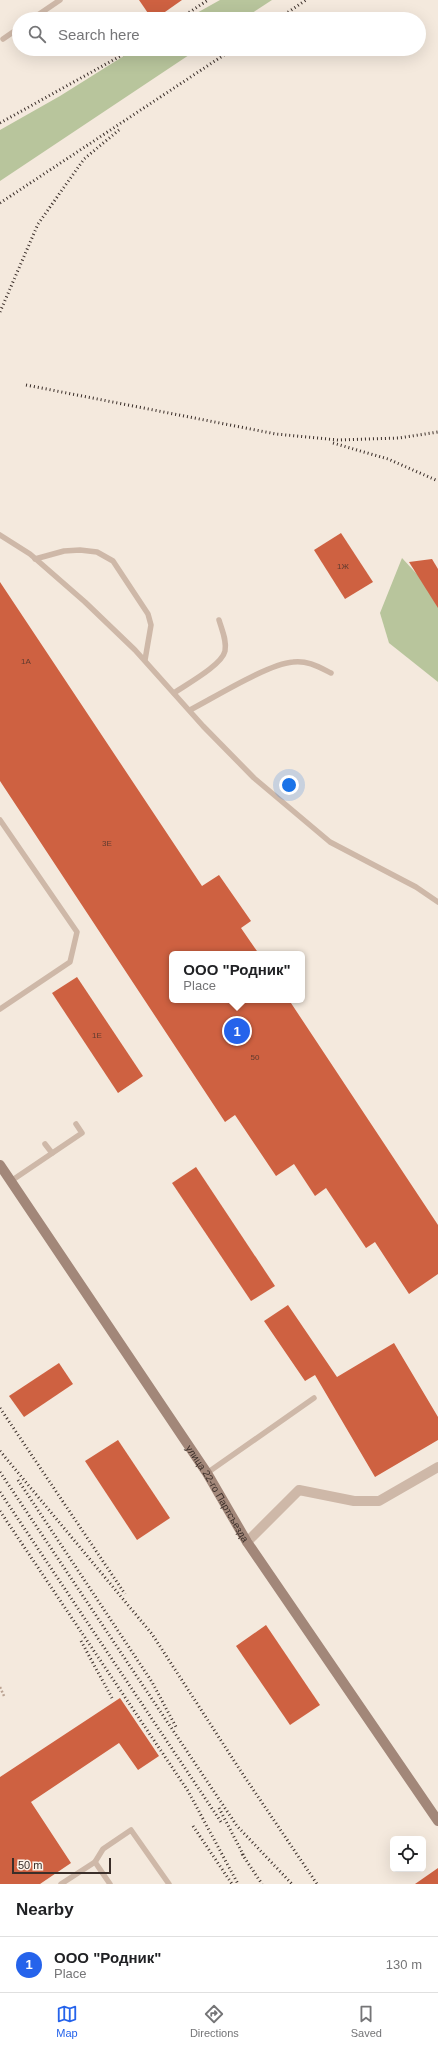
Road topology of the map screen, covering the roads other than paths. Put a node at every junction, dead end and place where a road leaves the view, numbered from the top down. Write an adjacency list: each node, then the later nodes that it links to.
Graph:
1 (60, 0): 2 (lane)
2 (42, 12)
3 (12, 33): 4 (lane)
4 (3, 39)
5 (0, 535): 6 (lane)
6 (35, 559): 8 (lane); 8 (lane)
7 (219, 620): 10 (lane)
8 (145, 660): 10 (lane)
9 (331, 673): 11 (lane)
10 (174, 693): 11 (lane)
11 (190, 710): 13 (lane)
12 (0, 820): 14 (lane)
13 (438, 902)
14 (0, 1009)
15 (76, 1124): 17 (lane)
16 (45, 1144): 17 (lane)
17 (52, 1153): 19 (lane)
18 (0, 1164): 19 (street, улица 22-го Партсъезда)
19 (11, 1181): 22 (street, улица 22-го Партсъезда)
20 (314, 1398): 22 (lane)
21 (438, 1467): 23 (street)
22 (207, 1473): 23 (street, улица 22-го Партсъезда)
23 (247, 1542): 24 (street, улица 22-го Партсъезда)
24 (438, 1821)
25 (95, 1862): 26 (lane); 27 (lane); 28 (lane)
26 (61, 1884)
27 (110, 1884)
28 (169, 1884)

